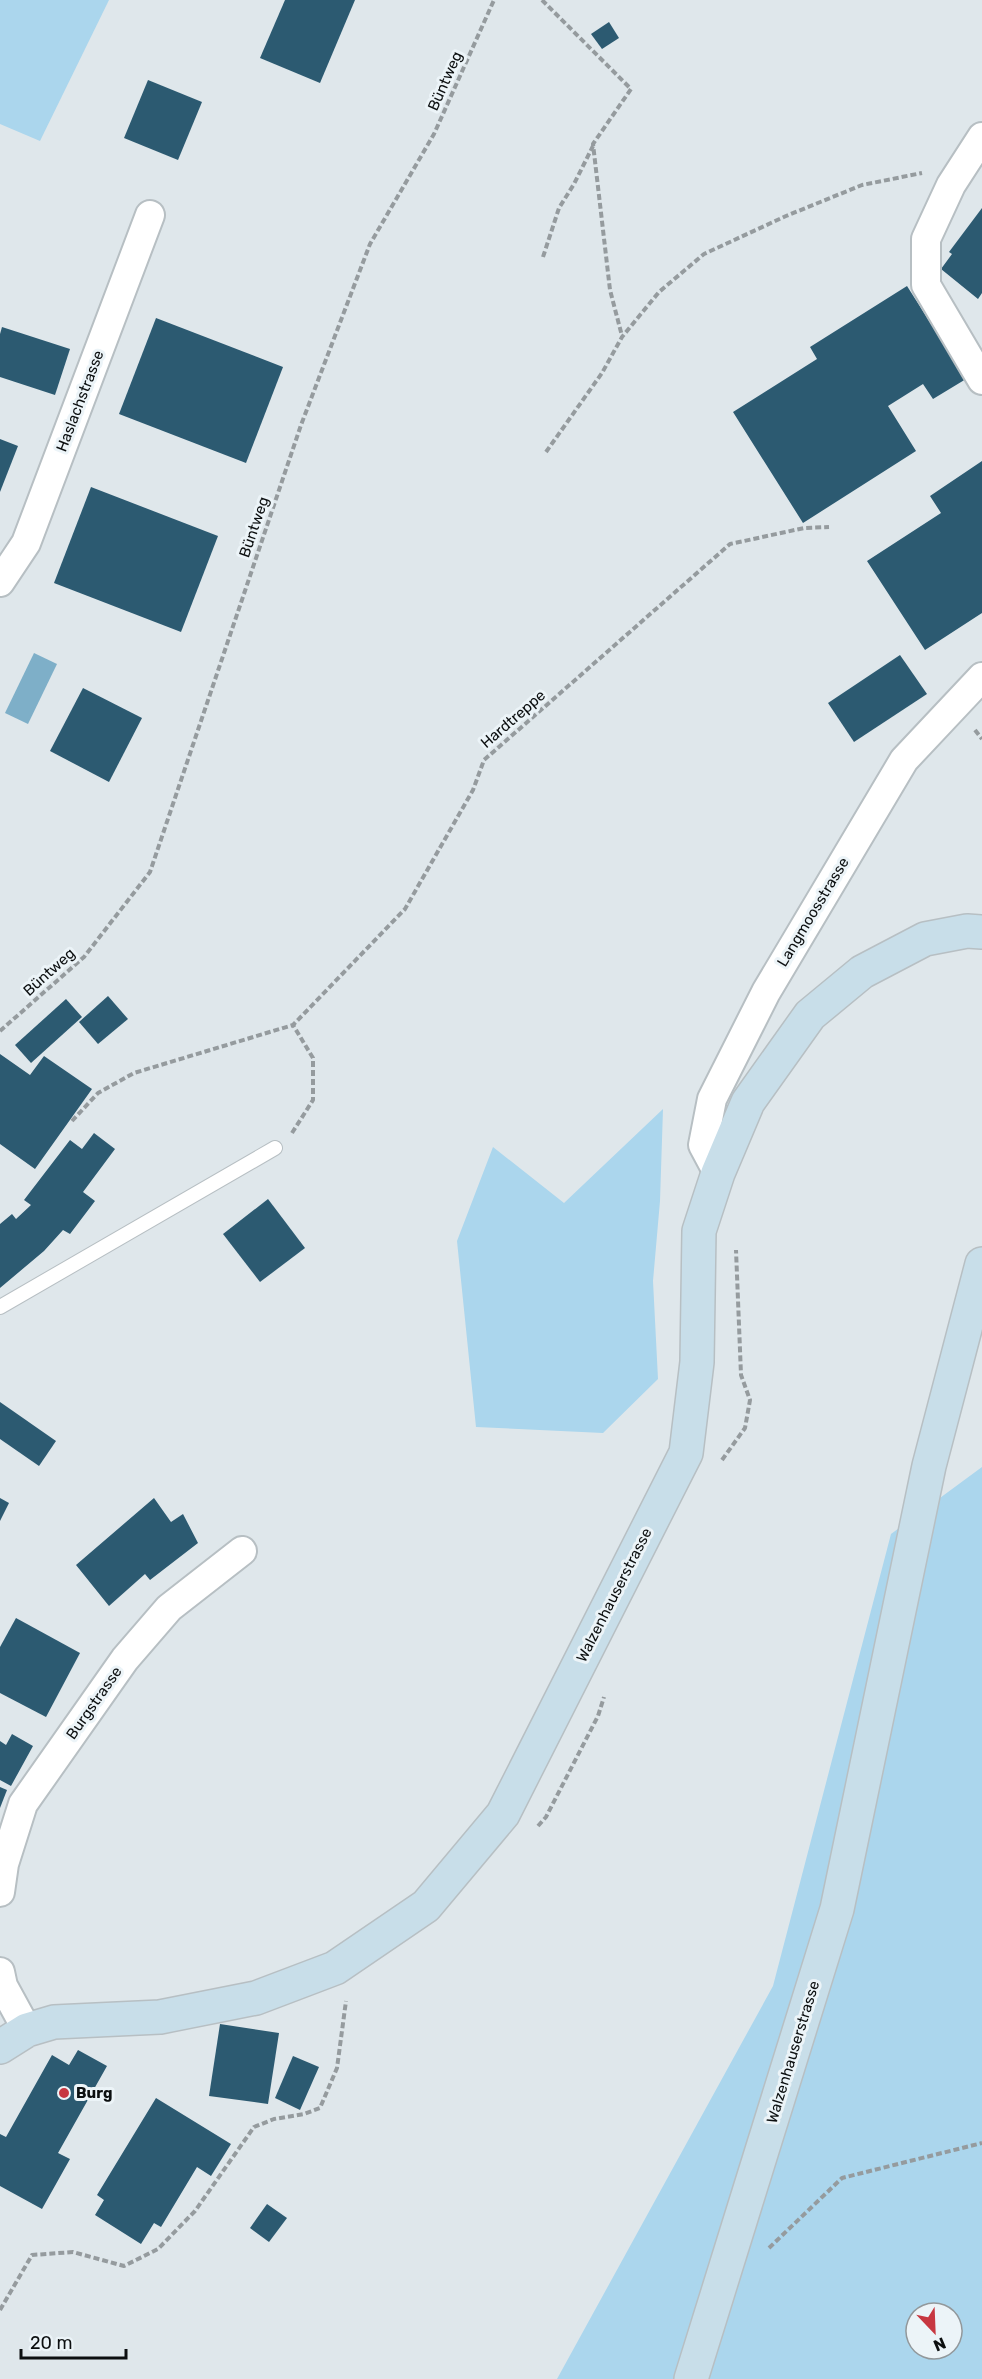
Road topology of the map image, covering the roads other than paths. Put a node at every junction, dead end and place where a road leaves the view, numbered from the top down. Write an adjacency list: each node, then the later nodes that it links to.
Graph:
1 (982, 137): 3 (street)
2 (150, 215): 4 (street, Haslachstrasse)
3 (982, 380)
4 (0, 582)
5 (982, 677): 8 (street, Langmoosstrasse)
6 (982, 932): 8 (street, Walzenhauserstrasse)
7 (275, 1148): 10 (lane)
8 (718, 1173): 14 (street, Walzenhauserstrasse)
9 (982, 1264): 16 (street, Walzenhauserstrasse)
10 (0, 1307)
11 (242, 1551): 12 (street, Burgstrasse)
12 (0, 1892)
13 (0, 1972): 14 (street)
14 (27, 2030): 15 (street, Walzenhauserstrasse)
15 (0, 2047)
16 (691, 2379)

